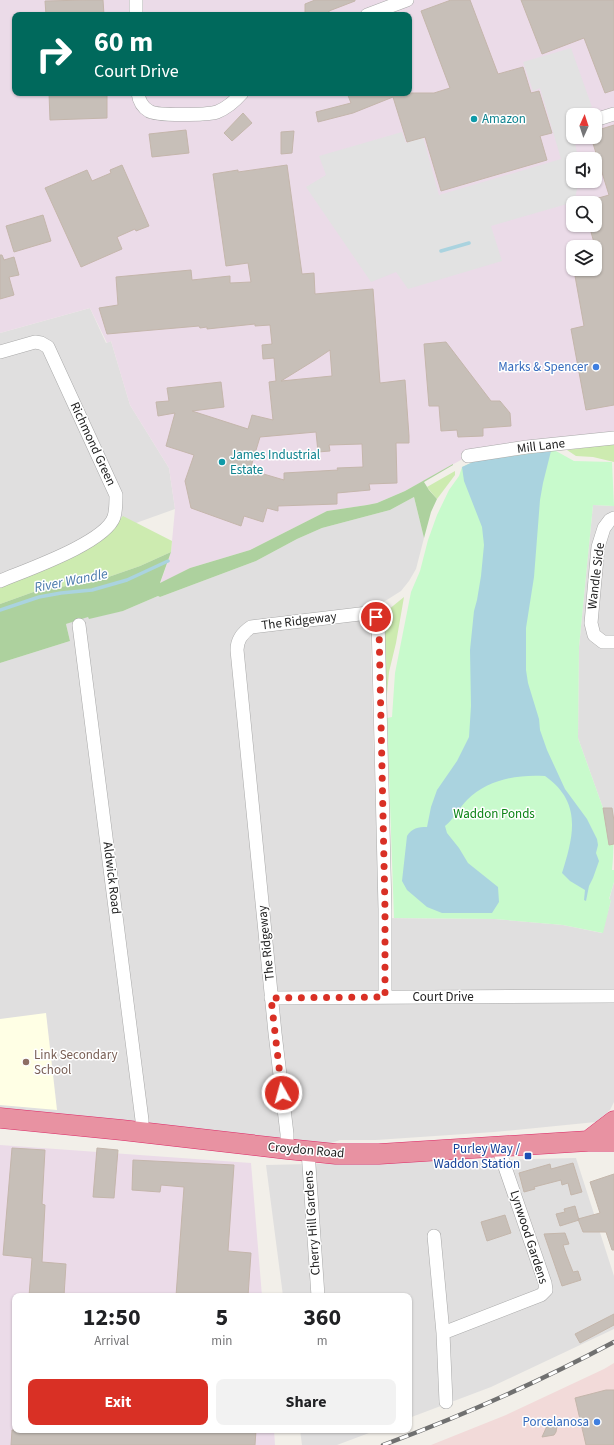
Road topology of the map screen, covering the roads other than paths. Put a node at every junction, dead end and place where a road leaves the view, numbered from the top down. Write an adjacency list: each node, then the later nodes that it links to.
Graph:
1 (136, 0): 3 (street)
2 (406, 0): 4 (street)
3 (136, 12)
4 (375, 12)
5 (139, 96): 6 (street)
6 (239, 96)
7 (614, 114): 8 (street)
8 (602, 118)
9 (0, 352): 13 (street, Richmond Green)
10 (614, 438): 11 (street, Mill Lane)
11 (468, 456)
12 (612, 519): 15 (street, Wandle Side)
13 (0, 581)
14 (80, 625): 21 (street, Aldwick Road)
15 (614, 642)
16 (614, 996): 17 (street, Court Drive)
17 (385, 997): 18 (street, Court Drive); 18 (street, The Ridgeway)
18 (271, 998): 25 (street, The Ridgeway)
19 (0, 1118): 21 (highway, Croydon Road)
20 (614, 1121): 22 (highway)
21 (142, 1132): 25 (highway, Croydon Road)
22 (588, 1141): 23 (highway, Croydon Road); 24 (highway, Croydon Road)
23 (614, 1142)
24 (498, 1147): 26 (highway, Croydon Road); 29 (street, Lynwood Gardens)
25 (287, 1149): 26 (highway, Croydon Road)
26 (308, 1151): 28 (street, Cherry Hill Gardens)
27 (434, 1236): 29 (street)
28 (318, 1293)
29 (443, 1333): 30 (street)
30 (446, 1402)

